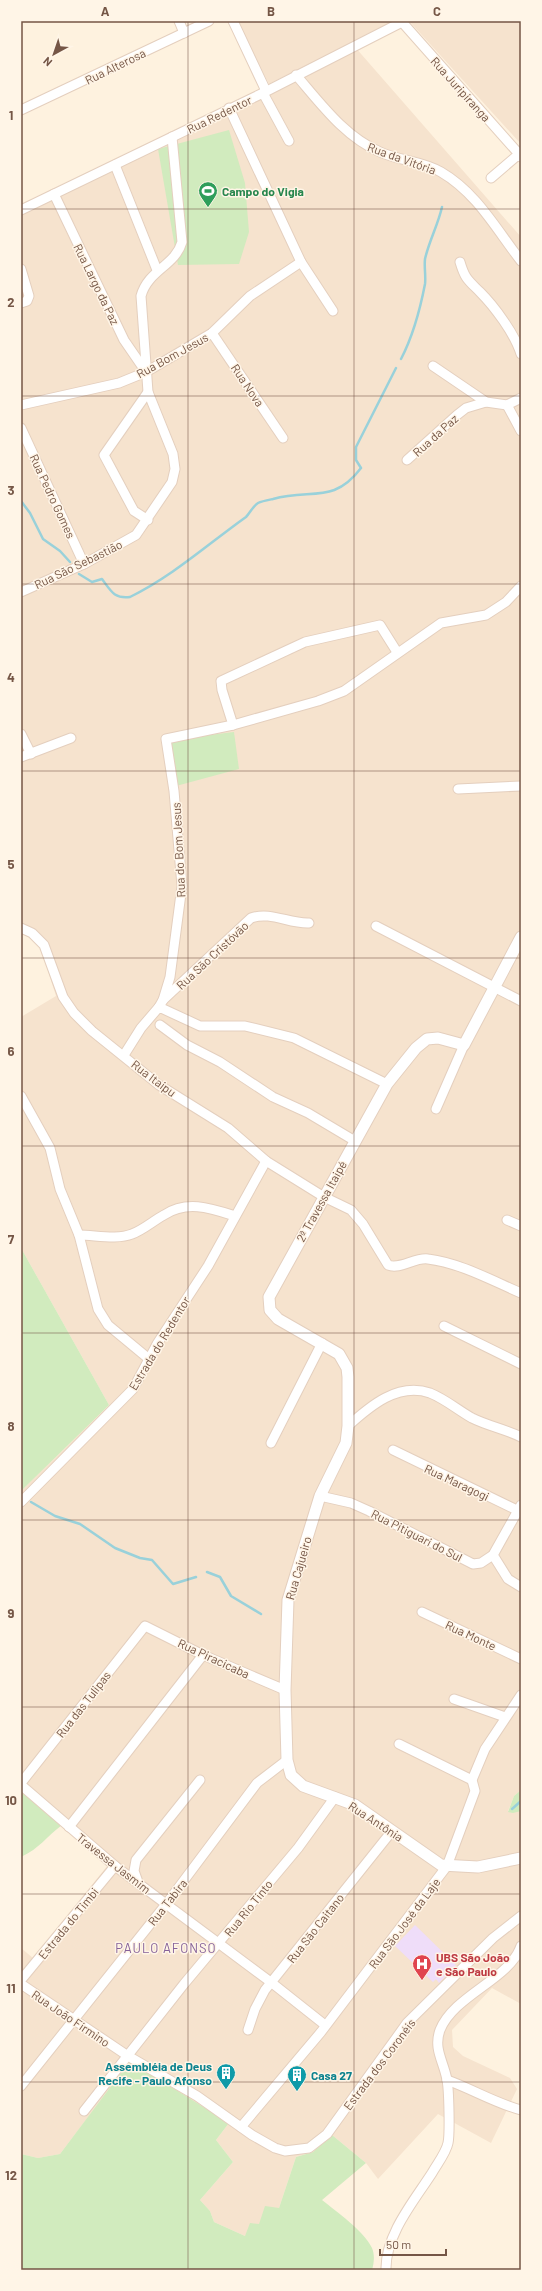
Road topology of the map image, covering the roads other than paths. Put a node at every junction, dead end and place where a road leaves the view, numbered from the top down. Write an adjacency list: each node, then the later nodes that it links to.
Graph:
1 (179, 21): 5 (street)
2 (209, 21): 5 (street, Rua Alterosa)
3 (233, 21): 7 (street)
4 (403, 22): 6 (street, Rua Redentor); 12 (street, Rua Juripiranga)
5 (184, 33): 9 (street, Rua Alterosa)
6 (296, 75): 7 (street, Rua Redentor); 17 (street, Rua da Vitória)
7 (264, 92): 8 (street, Rua Redentor); 11 (street)
8 (229, 108): 10 (street, Rua Redentor); 18 (street)
9 (21, 110)
10 (172, 137): 13 (street, Rua Redentor); 21 (street, Rua São Sebastião)
11 (289, 141)
12 (520, 155): 14 (street)
13 (115, 165): 15 (street, Rua Redentor); 21 (street)
14 (491, 178)
15 (54, 194): 16 (street, Rua Redentor); 27 (street, Rua Largo da Paz)
16 (21, 210)
17 (521, 261)
18 (301, 262): 23 (street); 24 (street, Rua Bom Jesus)
19 (460, 262): 25 (street)
20 (21, 269): 22 (street)
21 (157, 270): 27 (street, Rua São Sebastião)
22 (21, 303)
23 (333, 311)
24 (212, 333): 27 (street, Rua Bom Jesus); 35 (street, Rua Nova)
25 (521, 354)
26 (433, 366): 30 (street)
27 (146, 372): 28 (street, Rua São Sebastião); 31 (street, Rua Bom Jesus)
28 (148, 392): 37 (street, Rua São Sebastião); 37 (street)
29 (521, 398): 32 (street)
30 (486, 402): 32 (street); 36 (street, Rua da Paz)
31 (21, 405)
32 (507, 405): 34 (street)
33 (21, 428): 38 (street, Rua Pedro Gomes)
34 (521, 431)
35 (283, 438)
36 (407, 460)
37 (148, 520): 38 (street, Rua São Sebastião)
38 (84, 564): 40 (street, Rua São Sebastião)
39 (521, 586): 41 (street)
40 (22, 587)
41 (397, 652): 42 (street); 42 (street)
42 (233, 725): 55 (street, Rua do Bom Jesus)
43 (21, 734): 45 (street)
44 (71, 738): 45 (street)
45 (31, 754): 46 (street)
46 (21, 757)
47 (521, 786): 48 (street)
48 (458, 789)
49 (309, 923): 55 (street, Rua São Cristóvão)
50 (376, 926): 53 (street)
51 (21, 928): 58 (street, Rua Itaipu)
52 (521, 937): 53 (street)
53 (493, 986): 54 (street); 57 (street)
54 (521, 1001)
55 (161, 1004): 58 (street, Rua São Cristóvão); 59 (street)
56 (160, 1025): 62 (street)
57 (464, 1045): 59 (street, 2ª Travessa Itaipé); 61 (street)
58 (124, 1055): 63 (street, Rua Itaipu)
59 (387, 1084): 62 (street, 2ª Travessa Itaipé)
60 (21, 1096): 68 (street)
61 (436, 1109)
62 (355, 1140): 64 (street, 2ª Travessa Itaipé)
63 (266, 1161): 64 (street, Rua Itaipu); 65 (street, Estrada do Redentor)
64 (324, 1197): 69 (street, Rua Itaipu); 71 (street, 2ª Travessa Itaipé)
65 (235, 1216): 68 (street); 72 (street, Estrada do Redentor)
66 (507, 1220): 67 (street)
67 (521, 1226)
68 (79, 1235): 72 (street)
69 (521, 1293)
70 (444, 1326): 73 (street)
71 (322, 1343): 74 (street, 2ª Travessa Itaipé); 76 (street)
72 (149, 1359): 79 (street, Estrada do Redentor)
73 (521, 1364)
74 (348, 1426): 75 (street); 78 (street, 2ª Travessa Itaipé)
75 (521, 1437)
76 (271, 1443)
77 (393, 1450): 80 (street, Rua Maragogi)
78 (320, 1496): 81 (street, Rua Pitiguari do Sul); 87 (street, Rua Cajueiro)
79 (21, 1502)
80 (520, 1509): 81 (street)
81 (493, 1555): 82 (street)
82 (521, 1587)
83 (422, 1612): 86 (street, Rua Monte)
84 (145, 1626): 85 (street, Rua Piracicaba); 95 (street, Rua das Tulipas)
85 (203, 1655): 87 (street, Rua Piracicaba); 97 (street)
86 (521, 1659)
87 (285, 1690): 92 (street, Rua Antônia)
88 (521, 1695): 90 (street, Rua São José da Laje)
89 (454, 1699): 90 (street)
90 (505, 1717): 94 (street, Rua São José da Laje)
91 (399, 1744): 94 (street)
92 (287, 1760): 96 (street, Rua Antônia); 103 (street, Rua Tabira)
93 (200, 1780): 102 (street)
94 (472, 1780): 101 (street, Rua São José da Laje)
95 (21, 1784): 97 (street, Travessa Jasmim)
96 (335, 1797): 98 (street, Rua Antônia); 105 (street, Rua Rio Tinto)
97 (69, 1827): 100 (street, Travessa Jasmim)
98 (392, 1831): 101 (street, Rua Antônia); 108 (street, Rua São Caitano)
99 (521, 1858): 101 (street, Rua Antônia)
100 (115, 1866): 102 (street, Travessa Jasmim); 107 (street, Estrada do Timbi)
101 (447, 1866): 111 (street, Rua São José da Laje)
102 (139, 1883): 103 (street, Travessa Jasmim)
103 (167, 1903): 105 (street, Travessa Jasmim); 110 (street, Rua Tabira)
104 (521, 1916): 119 (street, Estrada dos Coronéis)
105 (219, 1944): 108 (street, Travessa Jasmim); 113 (street, Rua Rio Tinto)
106 (521, 1946): 114 (street)
107 (21, 1980)
108 (272, 1983): 111 (street, Travessa Jasmim); 112 (street, Rua São Caitano)
109 (21, 1984): 110 (street, Rua João Firmino)
110 (72, 2020): 113 (street, Rua João Firmino); 115 (street, Rua Tabira)
111 (325, 2025): 118 (street, Rua São José da Laje)
112 (248, 2030)
113 (128, 2056): 117 (street, Rua Rio Tinto); 118 (street, Rua João Firmino)
114 (447, 2080): 116 (street); 120 (street)
115 (21, 2086)
116 (521, 2110)
117 (84, 2111)
118 (241, 2127): 119 (street, Rua João Firmino)
119 (309, 2148)
120 (386, 2270)

